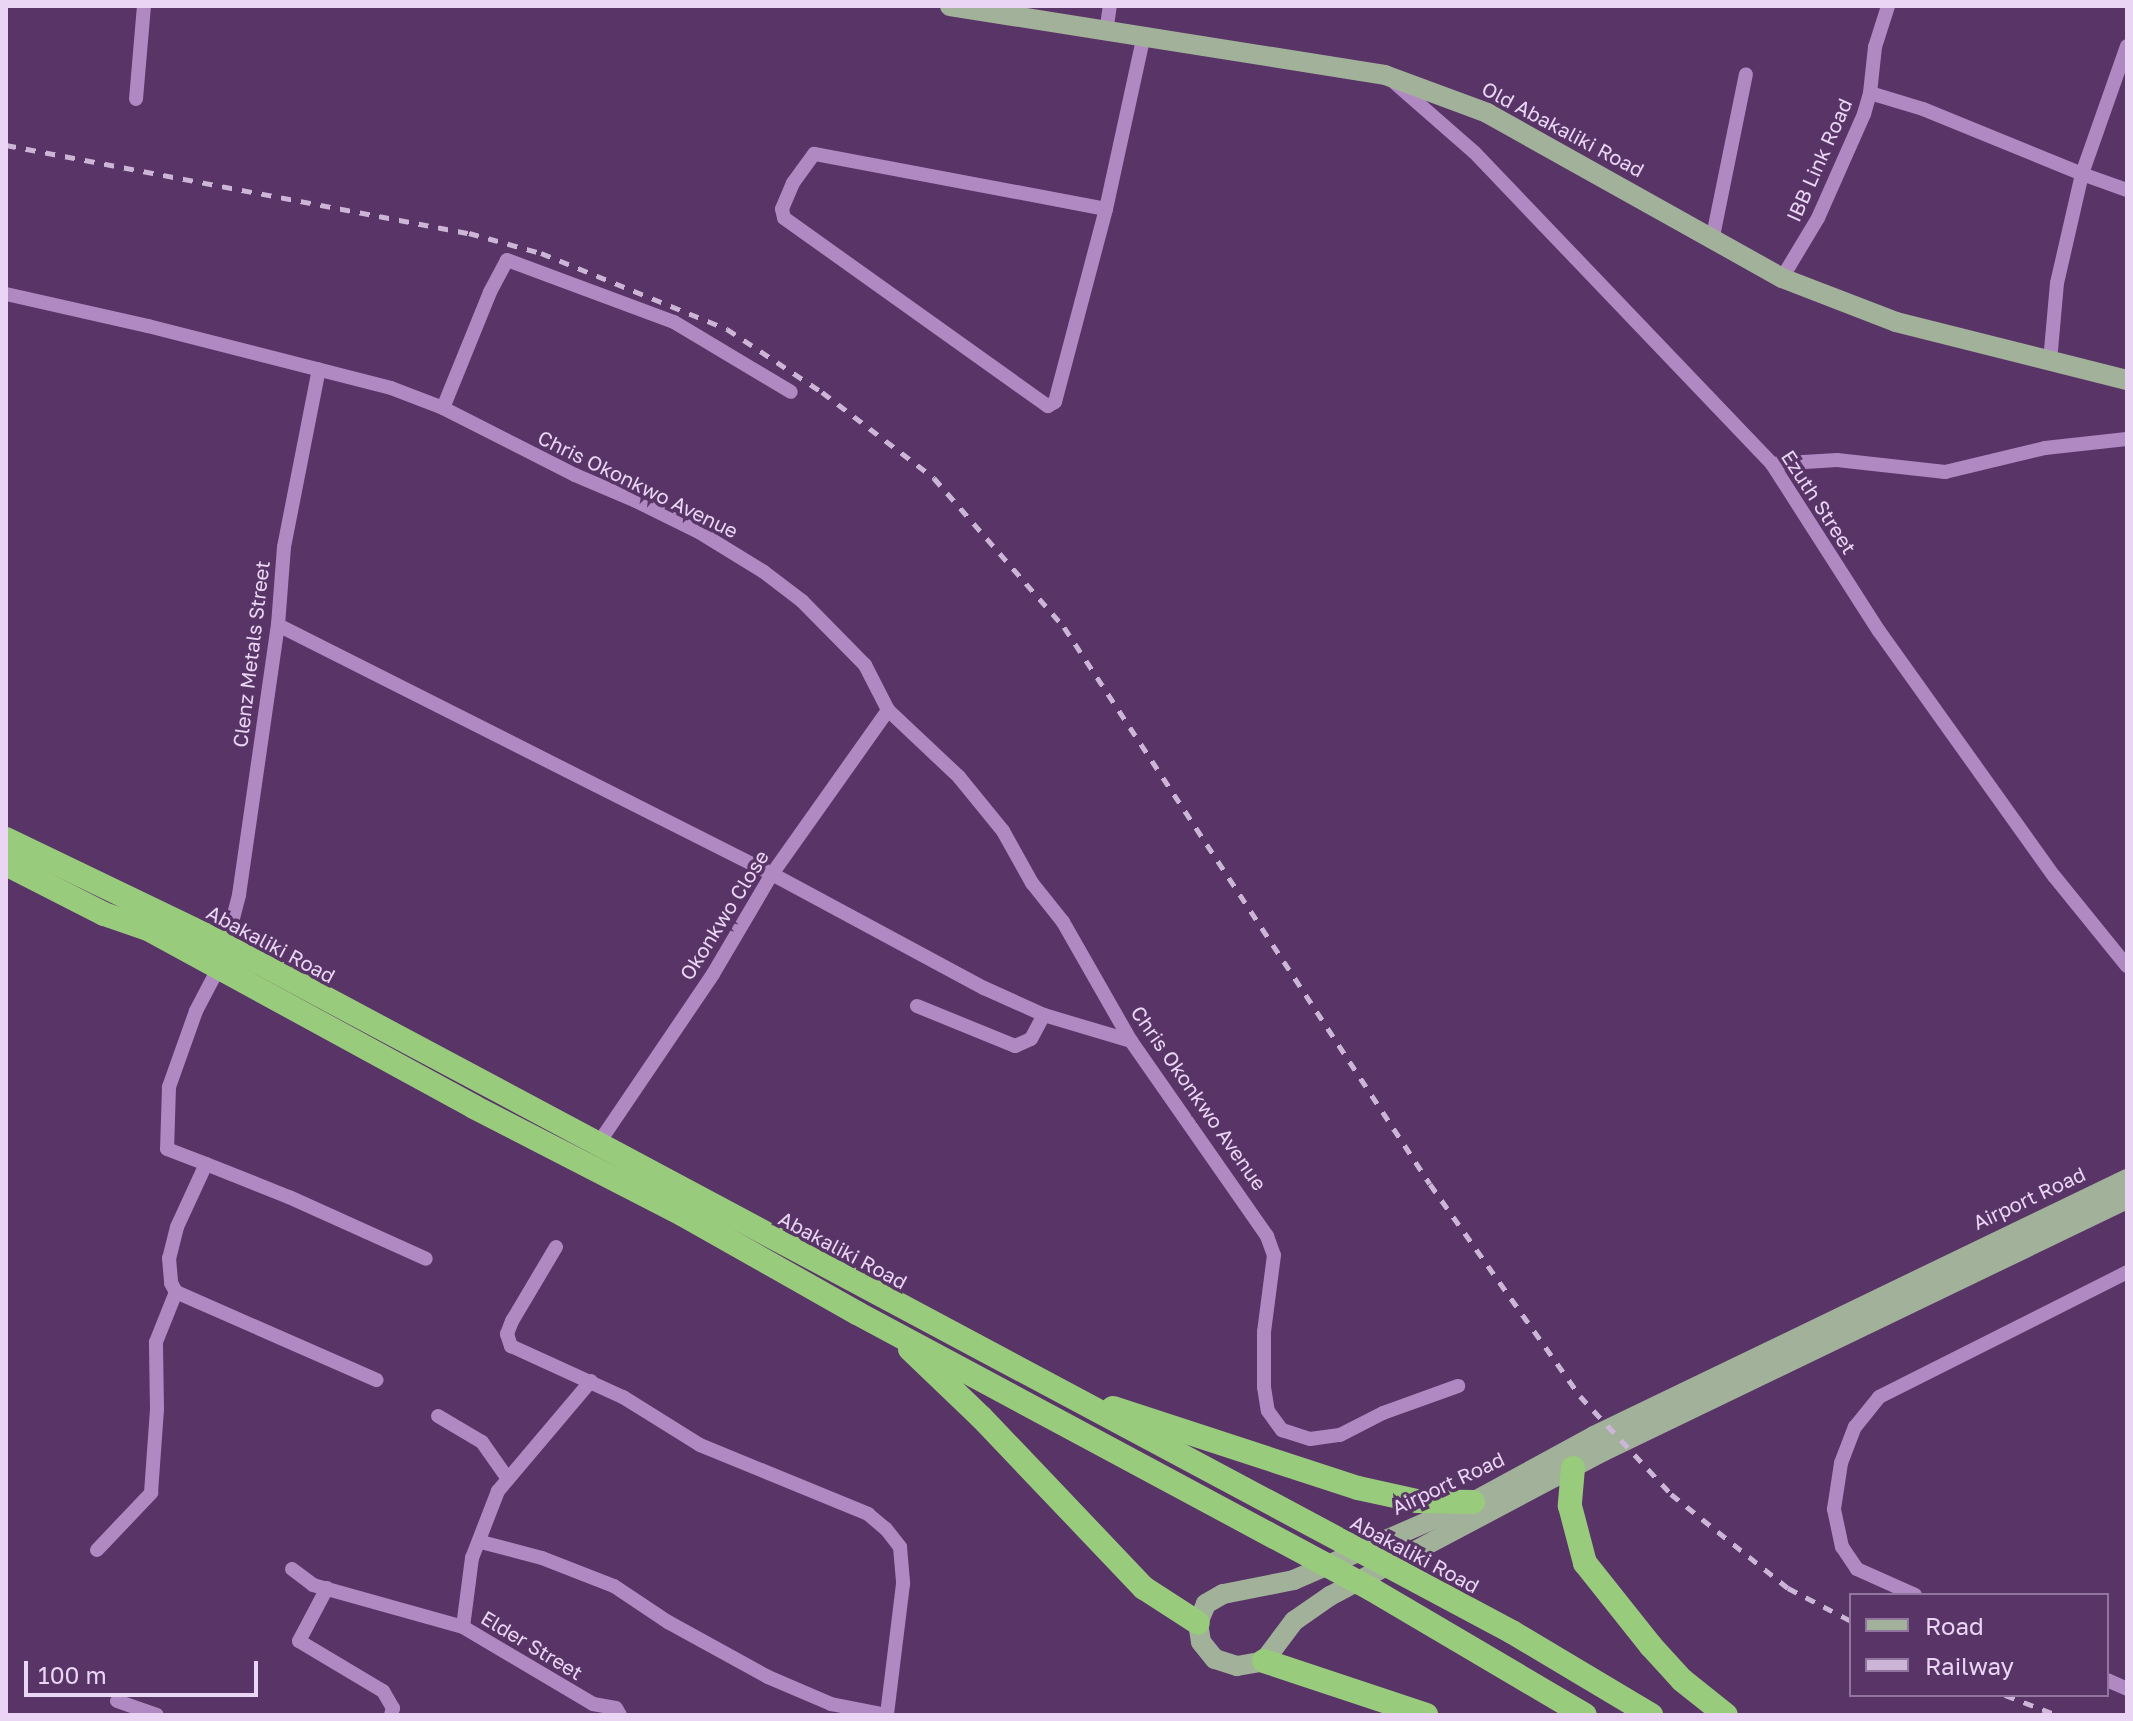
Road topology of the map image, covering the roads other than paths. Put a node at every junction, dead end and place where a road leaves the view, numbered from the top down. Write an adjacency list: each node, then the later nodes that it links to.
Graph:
1 (144, 6): 11 (street)
2 (950, 6): 5 (main road, Old Abakaliki Road)
3 (1110, 6): 5 (street)
4 (1888, 6): 10 (street, IBB Link Road)
5 (1106, 33): 6 (main road, Old Abakaliki Road)
6 (1143, 39): 9 (main road, Old Abakaliki Road); 14 (street)
7 (2127, 46): 12 (street)
8 (1746, 74): 15 (street)
9 (1385, 75): 15 (main road, Old Abakaliki Road); 24 (street, Ezuth Street)
10 (1870, 93): 12 (street); 16 (street, IBB Link Road)
11 (136, 99)
12 (2082, 174): 13 (street); 18 (street)
13 (2127, 190)
14 (1106, 209): 14 (street)
15 (1712, 241): 16 (main road, Old Abakaliki Road)
16 (1782, 278): 18 (main road, Old Abakaliki Road)
17 (6, 294): 19 (street, Chris Okonkwo Avenue)
18 (2050, 362): 20 (main road, Old Abakaliki Road)
19 (319, 369): 22 (street, Chris Okonkwo Avenue); 25 (street, Clenz Metals Street)
20 (2127, 380)
21 (791, 392): 22 (street)
22 (443, 408): 26 (street, Chris Okonkwo Avenue)
23 (2127, 439): 24 (street)
24 (1772, 464): 31 (street, Ezuth Street)
25 (278, 625): 29 (street); 30 (street, Clenz Metals Street)
26 (888, 710): 29 (street, Okonkwo Close); 34 (street, Chris Okonkwo Avenue)
27 (6, 839): 30 (highway, Abakaliki Road)
28 (6, 864): 30 (highway, Abakaliki Road)
29 (772, 874): 33 (street); 35 (street, Okonkwo Close)
30 (222, 956): 35 (highway, Abakaliki Road); 36 (street, Clenz Metals Street); 43 (highway, Abakaliki Road)
31 (2127, 966)
32 (917, 1006): 33 (street)
33 (1044, 1015): 34 (street)
34 (1131, 1041): 46 (street, Chris Okonkwo Avenue)
35 (598, 1144): 47 (highway, Abakaliki Road)
36 (206, 1164): 40 (street); 42 (street)
37 (2127, 1179): 49 (main road, Airport Road)
38 (2127, 1199): 49 (main road, Airport Road)
39 (556, 1247): 45 (street)
40 (426, 1259)
41 (2127, 1272): 58 (street)
42 (176, 1292): 44 (street); 55 (street)
43 (892, 1330): 59 (highway); 69 (highway, Abakaliki Road)
44 (376, 1380)
45 (591, 1381): 52 (street); 67 (street)
46 (1458, 1386)
47 (1050, 1388): 53 (highway); 70 (highway, Abakaliki Road)
48 (438, 1416): 52 (street)
49 (1653, 1419): 50 (main road, Airport Road)
50 (1599, 1444): 51 (main road, Airport Road); 53 (main road, Airport Road)
51 (1573, 1468): 61 (main road, Airport Road); 71 (highway)
52 (508, 1479): 54 (street)
53 (1473, 1502): 59 (main road, Airport Road)
54 (481, 1542): 60 (street); 63 (street)
55 (97, 1550)
56 (292, 1569): 57 (street, Elder Street)
57 (327, 1588): 60 (street, Elder Street); 65 (street)
58 (1911, 1593)
59 (1198, 1623): 61 (main road)
60 (463, 1627): 66 (street, Elder Street)
61 (1264, 1661): 68 (highway)
62 (117, 1701): 64 (street)
63 (829, 1709): 67 (street)
64 (157, 1715)
65 (391, 1715)
66 (620, 1715)
67 (886, 1715)
68 (1426, 1715)
69 (1585, 1715)
70 (1651, 1715)
71 (1726, 1715)

